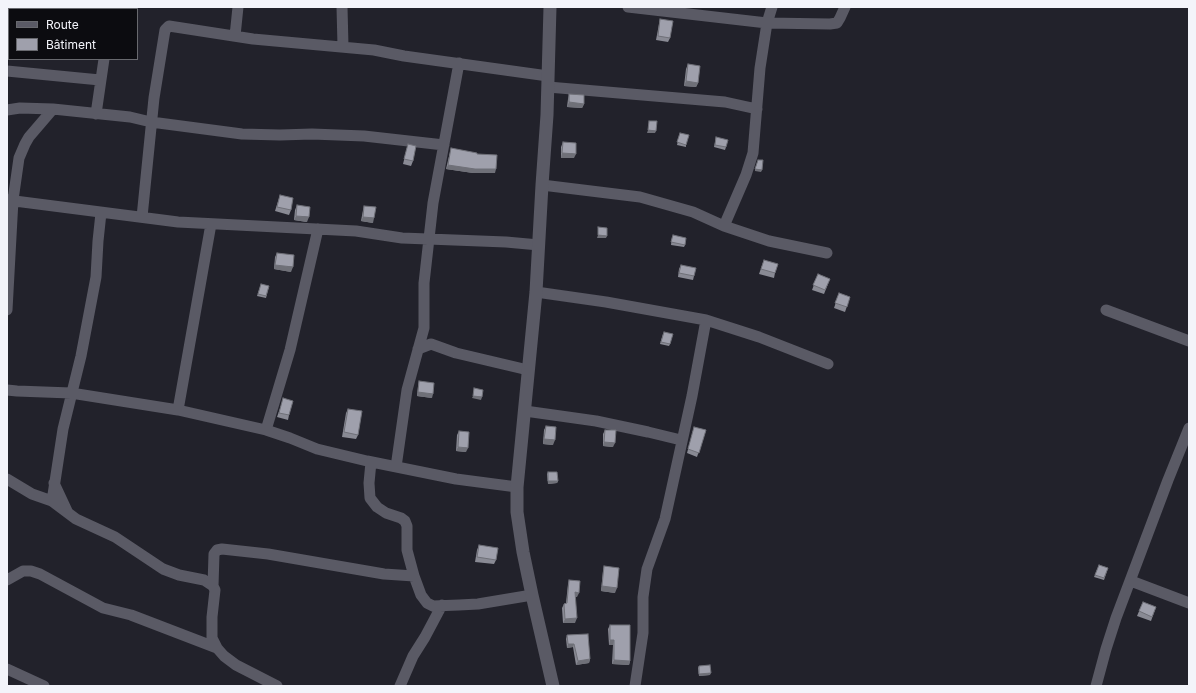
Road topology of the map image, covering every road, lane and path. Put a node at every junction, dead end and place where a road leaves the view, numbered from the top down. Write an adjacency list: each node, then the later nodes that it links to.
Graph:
1 (238, 7): 8 (street)
2 (342, 7): 9 (street)
3 (550, 7): 14 (street)
4 (628, 7): 7 (street)
5 (772, 7): 7 (street)
6 (845, 7): 7 (street)
7 (767, 22): 16 (street)
8 (235, 36): 9 (street); 19 (street)
9 (343, 46): 11 (street)
10 (104, 60): 13 (street)
11 (459, 63): 14 (street); 20 (street)
12 (7, 71): 13 (street)
13 (100, 80): 18 (street)
14 (548, 82): 16 (street); 21 (street)
15 (53, 109): 17 (street); 18 (street); 22 (street)
16 (757, 109): 26 (street)
17 (7, 110)
18 (96, 114): 19 (street)
19 (151, 122): 20 (street); 24 (street)
20 (444, 145): 28 (street)
21 (542, 184): 26 (street); 29 (street)
22 (10, 200): 23 (street); 32 (street)
23 (101, 213): 24 (street); 42 (street)
24 (142, 217): 25 (street)
25 (211, 224): 27 (street); 43 (street)
26 (724, 226): 30 (street)
27 (318, 229): 28 (street); 45 (street)
28 (429, 239): 29 (street); 35 (street)
29 (539, 245): 31 (street)
30 (827, 253)
31 (536, 292): 34 (street); 40 (street)
32 (7, 310)
33 (1106, 310): 36 (street)
34 (706, 320): 39 (street); 47 (street)
35 (424, 328): 37 (street); 38 (street)
36 (1189, 341)
37 (431, 344): 38 (street); 40 (street)
38 (418, 349): 49 (street)
39 (828, 364)
40 (528, 370): 44 (street)
41 (7, 390): 42 (street)
42 (71, 393): 43 (street); 51 (street)
43 (178, 410): 45 (street)
44 (525, 411): 47 (street); 52 (street)
45 (266, 430): 48 (street)
46 (1188, 433): 57 (street)
47 (681, 440): 68 (street)
48 (371, 462): 49 (street); 55 (street)
49 (396, 467): 52 (street)
50 (7, 479): 53 (street)
51 (54, 483): 53 (street); 54 (street)
52 (517, 487): 59 (street)
53 (52, 501): 54 (street)
54 (69, 513): 58 (street)
55 (414, 576): 58 (street); 61 (street)
56 (7, 580): 62 (street)
57 (1131, 581): 60 (street); 69 (street)
58 (213, 586): 62 (street)
59 (532, 594): 61 (street); 67 (street)
60 (1189, 603)
61 (442, 605): 66 (street)
62 (217, 648): 65 (street)
63 (7, 669): 64 (street)
64 (44, 686)
65 (277, 686)
66 (400, 686)
67 (554, 686)
68 (635, 686)
69 (1096, 686)

